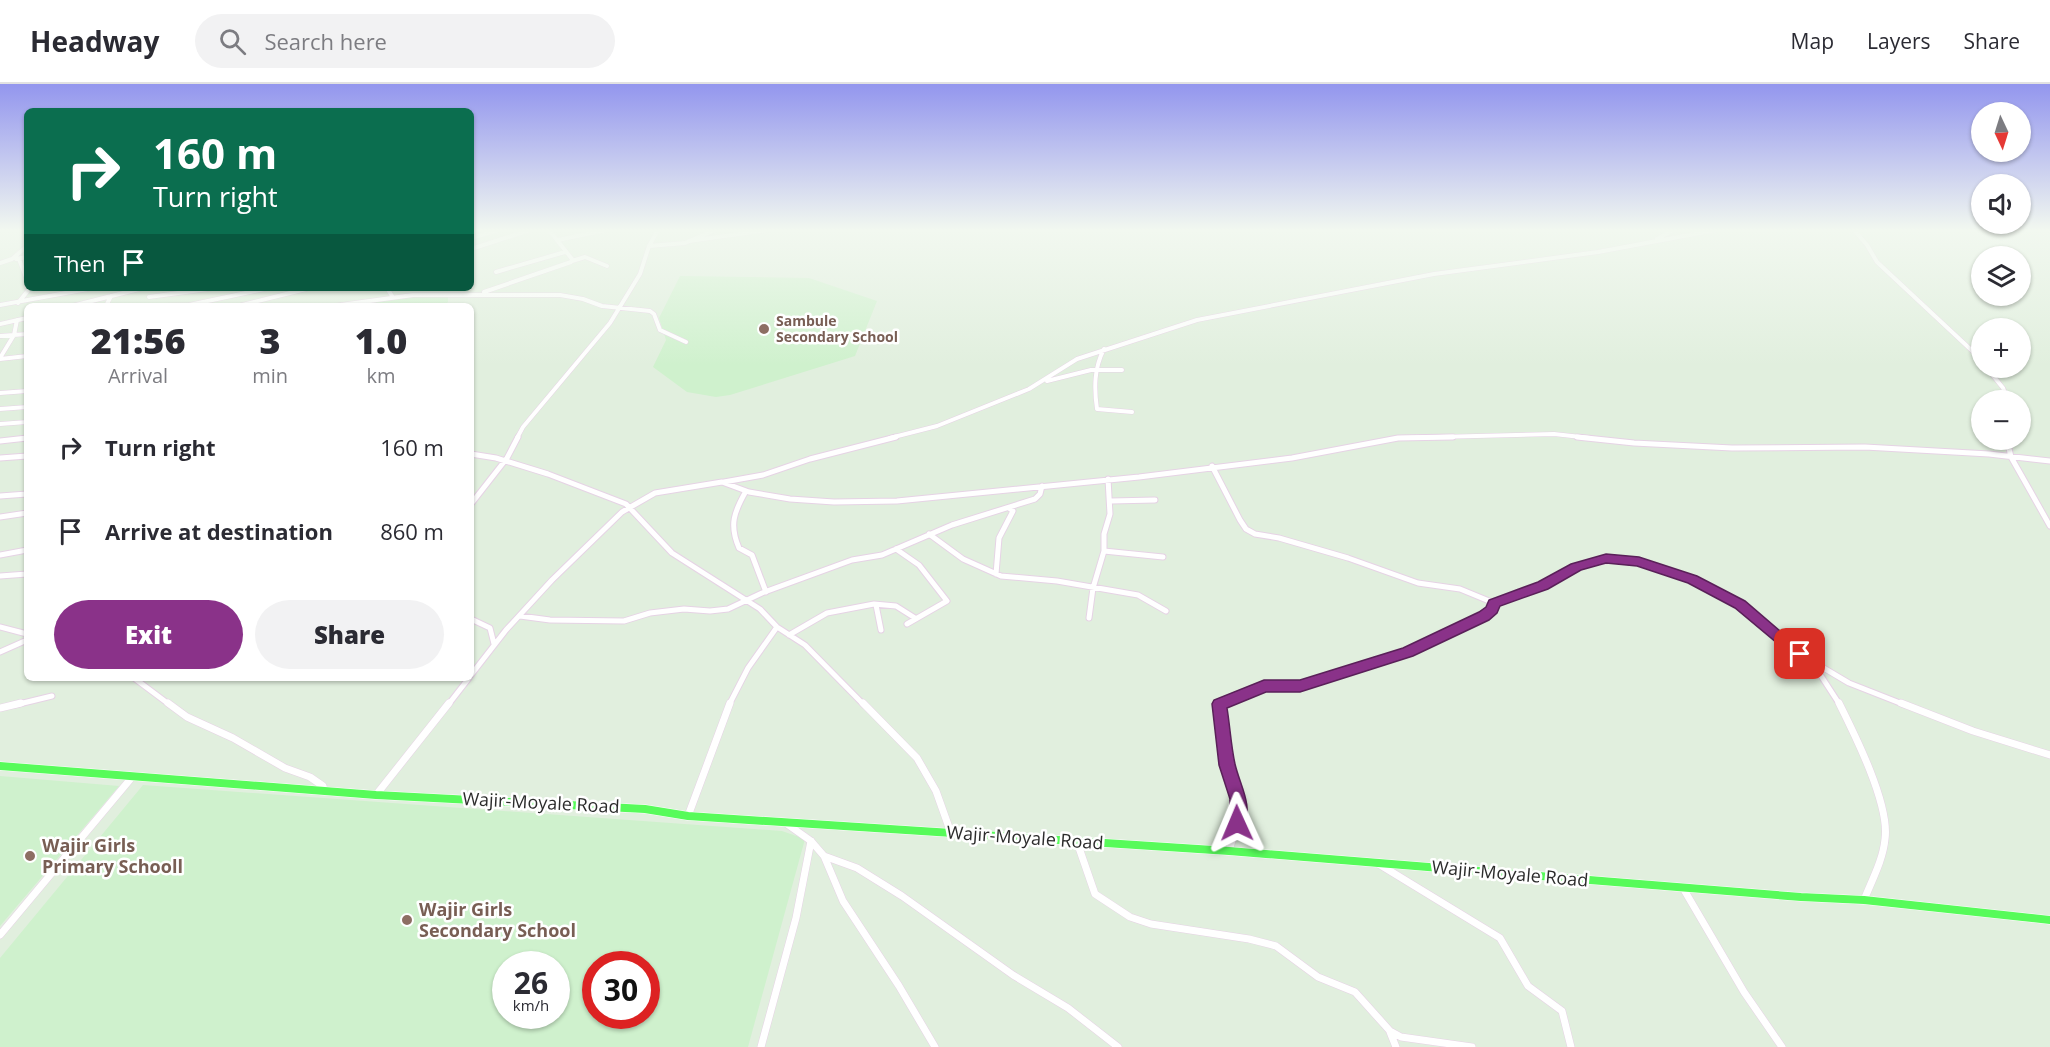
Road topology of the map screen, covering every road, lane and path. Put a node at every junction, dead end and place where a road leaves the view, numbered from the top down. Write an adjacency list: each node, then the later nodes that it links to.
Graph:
1 (532, 275): 13 (street)
2 (639, 275): 25 (street)
3 (1430, 275): 33 (street)
4 (1890, 275): 34 (street)
5 (28, 291): 17 (street)
6 (78, 291): 17 (street)
7 (131, 291): 14 (street)
8 (150, 291): 16 (street)
9 (193, 291): 16 (street)
10 (255, 291): 21 (street)
11 (298, 291): 22 (street)
12 (389, 291): 15 (street)
13 (477, 294): 15 (street); 25 (street)
14 (111, 296): 18 (street); 19 (street)
15 (392, 296): 23 (street)
16 (149, 297): 20 (street)
17 (18, 303): 24 (street)
18 (84, 303)
19 (108, 303)
20 (144, 303)
21 (198, 303)
22 (250, 303)
23 (351, 303)
24 (0, 305)
25 (620, 308): 32 (street); 57 (street)
26 (24, 319): 27 (street)
27 (17, 320): 28 (street); 30 (street)
28 (0, 324)
29 (24, 334): 30 (street)
30 (14, 335): 31 (street); 36 (street)
31 (0, 336)
32 (686, 342)
33 (1104, 349): 37 (street); 39 (street)
34 (1971, 349)
35 (24, 356): 36 (street)
36 (0, 358)
37 (1096, 370): 38 (street); 39 (street); 44 (street)
38 (1122, 370)
39 (1042, 382): 60 (street)
40 (24, 391): 41 (street)
41 (0, 393)
42 (24, 407): 43 (street)
43 (0, 409)
44 (1132, 412)
45 (24, 422): 46 (street)
46 (0, 424)
47 (24, 438): 48 (street)
48 (0, 441)
49 (2009, 450): 55 (street)
50 (24, 451): 52 (street)
51 (474, 455): 57 (street)
52 (19, 456): 53 (street); 54 (street)
53 (24, 456)
54 (0, 458)
55 (2011, 458): 56 (street); 58 (street); 72 (street)
56 (2050, 460)
57 (504, 461): 65 (street); 68 (street)
58 (1212, 466): 59 (street); 85 (street)
59 (1108, 479): 61 (street); 66 (street)
60 (722, 482): 62 (street); 68 (street)
61 (1042, 486): 62 (street); 69 (street)
62 (746, 491): 83 (street)
63 (24, 494): 64 (street)
64 (0, 496)
65 (474, 500)
66 (1111, 501): 67 (street); 76 (street)
67 (1155, 501)
68 (629, 506): 84 (street); 88 (street)
69 (1009, 508): 73 (street); 80 (street)
70 (24, 513): 71 (street)
71 (0, 517)
72 (2050, 526)
73 (929, 534): 74 (street); 80 (street)
74 (896, 549): 83 (street); 89 (street)
75 (24, 551): 77 (street)
76 (1104, 551): 78 (street); 82 (street)
77 (0, 555)
78 (1163, 557)
79 (24, 574): 81 (street)
80 (996, 574): 82 (street)
81 (0, 576)
82 (1093, 588): 87 (street); 90 (street)
83 (766, 592): 84 (street)
84 (747, 600): 88 (street); 94 (street)
85 (1494, 603): 101 (street); 117 (street)
86 (876, 604): 89 (street); 95 (street); 97 (street)
87 (1166, 611)
88 (520, 616): 99 (street)
89 (915, 618): 92 (street)
90 (1089, 618)
91 (474, 620): 99 (street)
92 (907, 624)
93 (0, 627): 96 (street)
94 (777, 627): 97 (street); 112 (street)
95 (881, 630)
96 (24, 633)
97 (789, 635): 114 (street)
98 (24, 641): 100 (street)
99 (494, 645): 102 (street)
100 (0, 652)
101 (1807, 657): 107 (street); 121 (street)
102 (474, 672)
103 (138, 681): 110 (street)
104 (467, 681): 111 (street)
105 (52, 696): 106 (street)
106 (0, 708)
107 (2050, 755)
108 (0, 766): 109 (main road, Wajir-Moyale Road)
109 (133, 776): 110 (main road, Wajir-Moyale Road); 123 (street)
110 (324, 791): 111 (main road, Wajir-Moyale Road)
111 (376, 795): 112 (main road, Wajir-Moyale Road)
112 (688, 816): 113 (main road, Wajir-Moyale Road)
113 (785, 823): 114 (main road, Wajir-Moyale Road); 115 (street)
114 (951, 833): 116 (main road, Wajir-Moyale Road)
115 (812, 841): 118 (street); 125 (street)
116 (1077, 842): 117 (main road, Wajir-Moyale Road); 124 (street)
117 (1229, 852): 119 (main road, Wajir-Moyale Road)
118 (824, 856): 126 (street); 127 (street)
119 (1375, 862): 120 (main road, Wajir-Moyale Road); 130 (street)
120 (1683, 888): 121 (main road, Wajir-Moyale Road); 131 (street)
121 (1864, 900): 122 (main road, Wajir-Moyale Road)
122 (2049, 920)
123 (0, 935)
124 (1390, 1031): 128 (street); 129 (street)
125 (761, 1047)
126 (935, 1047)
127 (1118, 1047)
128 (1396, 1047)
129 (1472, 1047)
130 (1571, 1047)
131 (1782, 1047)

